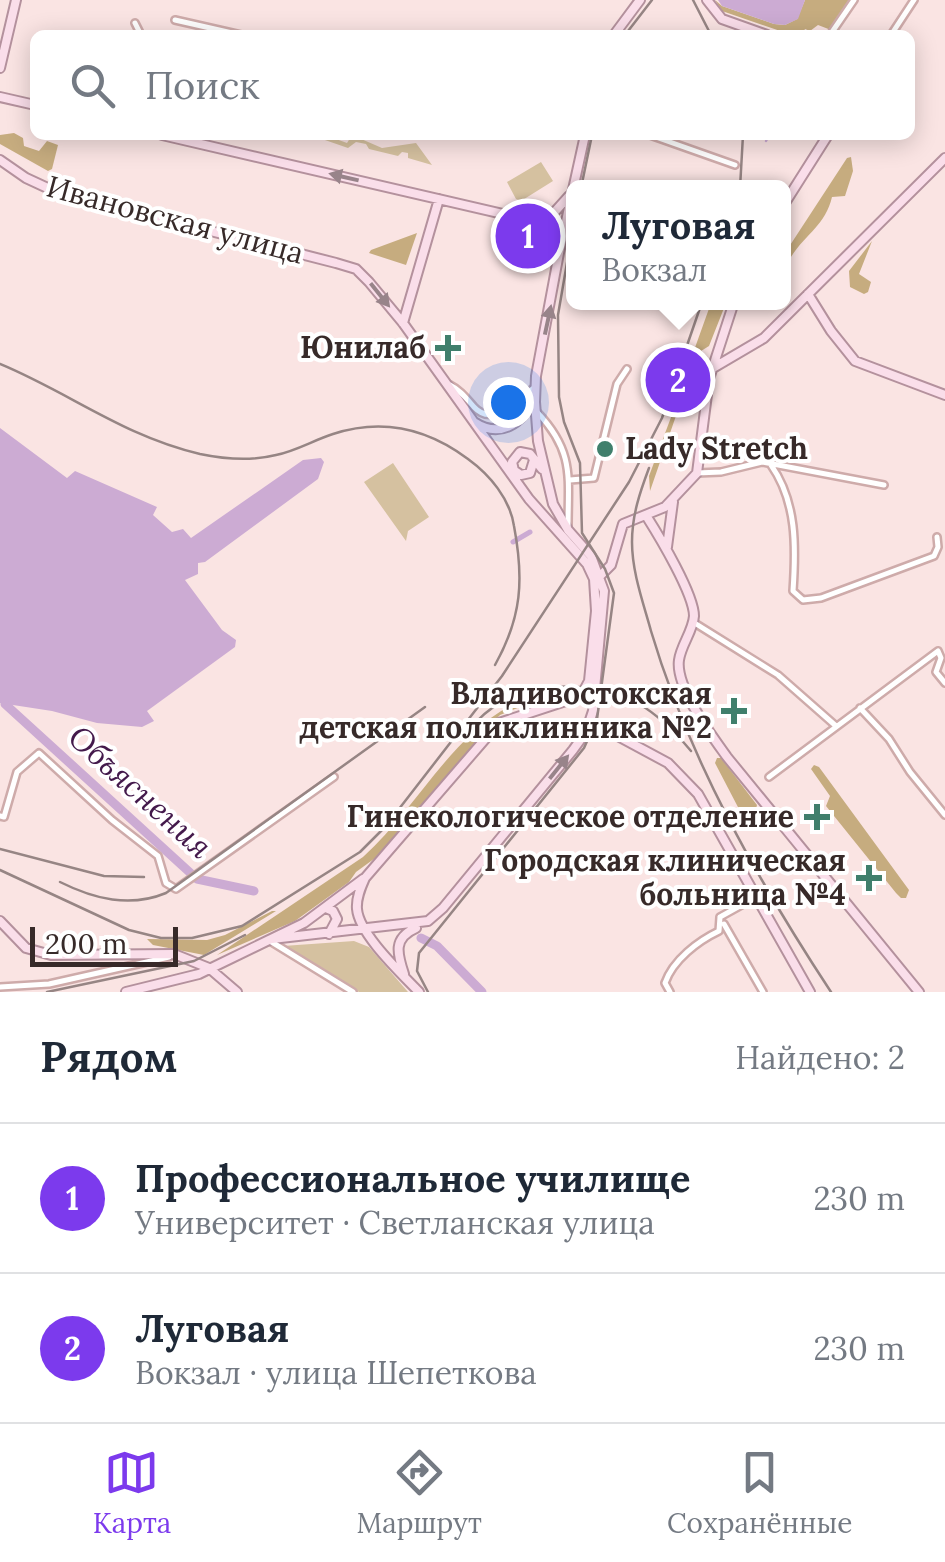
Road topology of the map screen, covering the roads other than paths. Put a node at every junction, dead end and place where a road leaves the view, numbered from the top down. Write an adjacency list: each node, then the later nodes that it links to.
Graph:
1 (16, 0): 14 (main road)
2 (640, 0): 10 (main road)
3 (707, 0): 11 (main road)
4 (854, 0): 12 (street)
5 (914, 0): 13 (street)
6 (176, 20): 9 (street)
7 (135, 23): 8 (street)
8 (138, 30)
9 (219, 30)
10 (618, 30)
11 (753, 30)
12 (833, 30)
13 (894, 30)
14 (0, 68)
15 (0, 97): 16 (main road)
16 (30, 105)
17 (205, 140): 26 (main road, one-way to 17)
18 (584, 140): 24 (main road)
19 (664, 140): 23 (street)
20 (825, 140): 25 (main road)
21 (945, 158): 31 (main road)
22 (0, 160): 33 (main road, Ивановская улица, one-way to 33)
23 (735, 165)
24 (574, 180)
25 (791, 193)
26 (439, 199): 29 (main road); 33 (main road)
27 (566, 199): 29 (main road)
28 (566, 218): 30 (main road)
29 (531, 220): 30 (main road)
30 (559, 253): 39 (main road, one-way to 30)
31 (808, 294): 35 (main road); 40 (main road)
32 (731, 310): 34 (main road)
33 (403, 323): 38 (main road)
34 (717, 351): 35 (main road); 37 (main road)
35 (731, 358): 37 (main road)
36 (627, 369): 50 (street)
37 (712, 369): 49 (main road)
38 (447, 384): 39 (street); 42 (main road)
39 (535, 391): 41 (main road); 42 (main road)
40 (945, 395)
41 (535, 409): 43 (main road); 50 (street)
42 (470, 420): 45 (main road)
43 (538, 441): 44 (main road); 48 (main road)
44 (534, 460): 47 (main road); 47 (main road); 48 (main road)
45 (502, 462): 47 (main road); 51 (main road)
46 (771, 465): 49 (street); 52 (street); 56 (street)
47 (514, 470): 51 (main road)
48 (544, 472): 55 (main road)
49 (696, 472): 53 (main road)
50 (570, 480): 55 (street)
51 (517, 484): 68 (main road)
52 (884, 485)
53 (674, 500): 54 (main road); 57 (main road)
54 (647, 517): 57 (main road); 58 (main road)
55 (568, 530): 58 (main road)
56 (937, 537)
57 (667, 547): 59 (main road)
58 (600, 576): 62 (main road)
59 (693, 622): 63 (street); 88 (main road)
60 (945, 684): 61 (street)
61 (860, 708): 63 (street); 66 (street)
62 (590, 721): 69 (main road); 73 (main road, one-way to 62)
63 (836, 726): 65 (street)
64 (334, 777): 67 (street)
65 (769, 777)
66 (945, 815)
67 (0, 816)
68 (365, 878): 70 (main road); 74 (main road)
69 (756, 897): 71 (street); 87 (main road)
70 (326, 908): 75 (main road); 76 (main road)
71 (720, 917): 85 (street); 86 (street)
72 (0, 922): 77 (main road)
73 (428, 922): 74 (main road); 79 (main road)
74 (366, 930): 75 (main road); 79 (main road)
75 (329, 934): 76 (main road)
76 (270, 939): 78 (main road); 83 (street)
77 (178, 955): 78 (main road); 80 (street)
78 (209, 968): 81 (main road); 82 (main road)
79 (406, 978): 84 (main road)
80 (0, 987)
81 (126, 992)
82 (237, 992)
83 (353, 992)
84 (418, 992)
85 (670, 992)
86 (763, 992)
87 (810, 992)
88 (919, 992)

